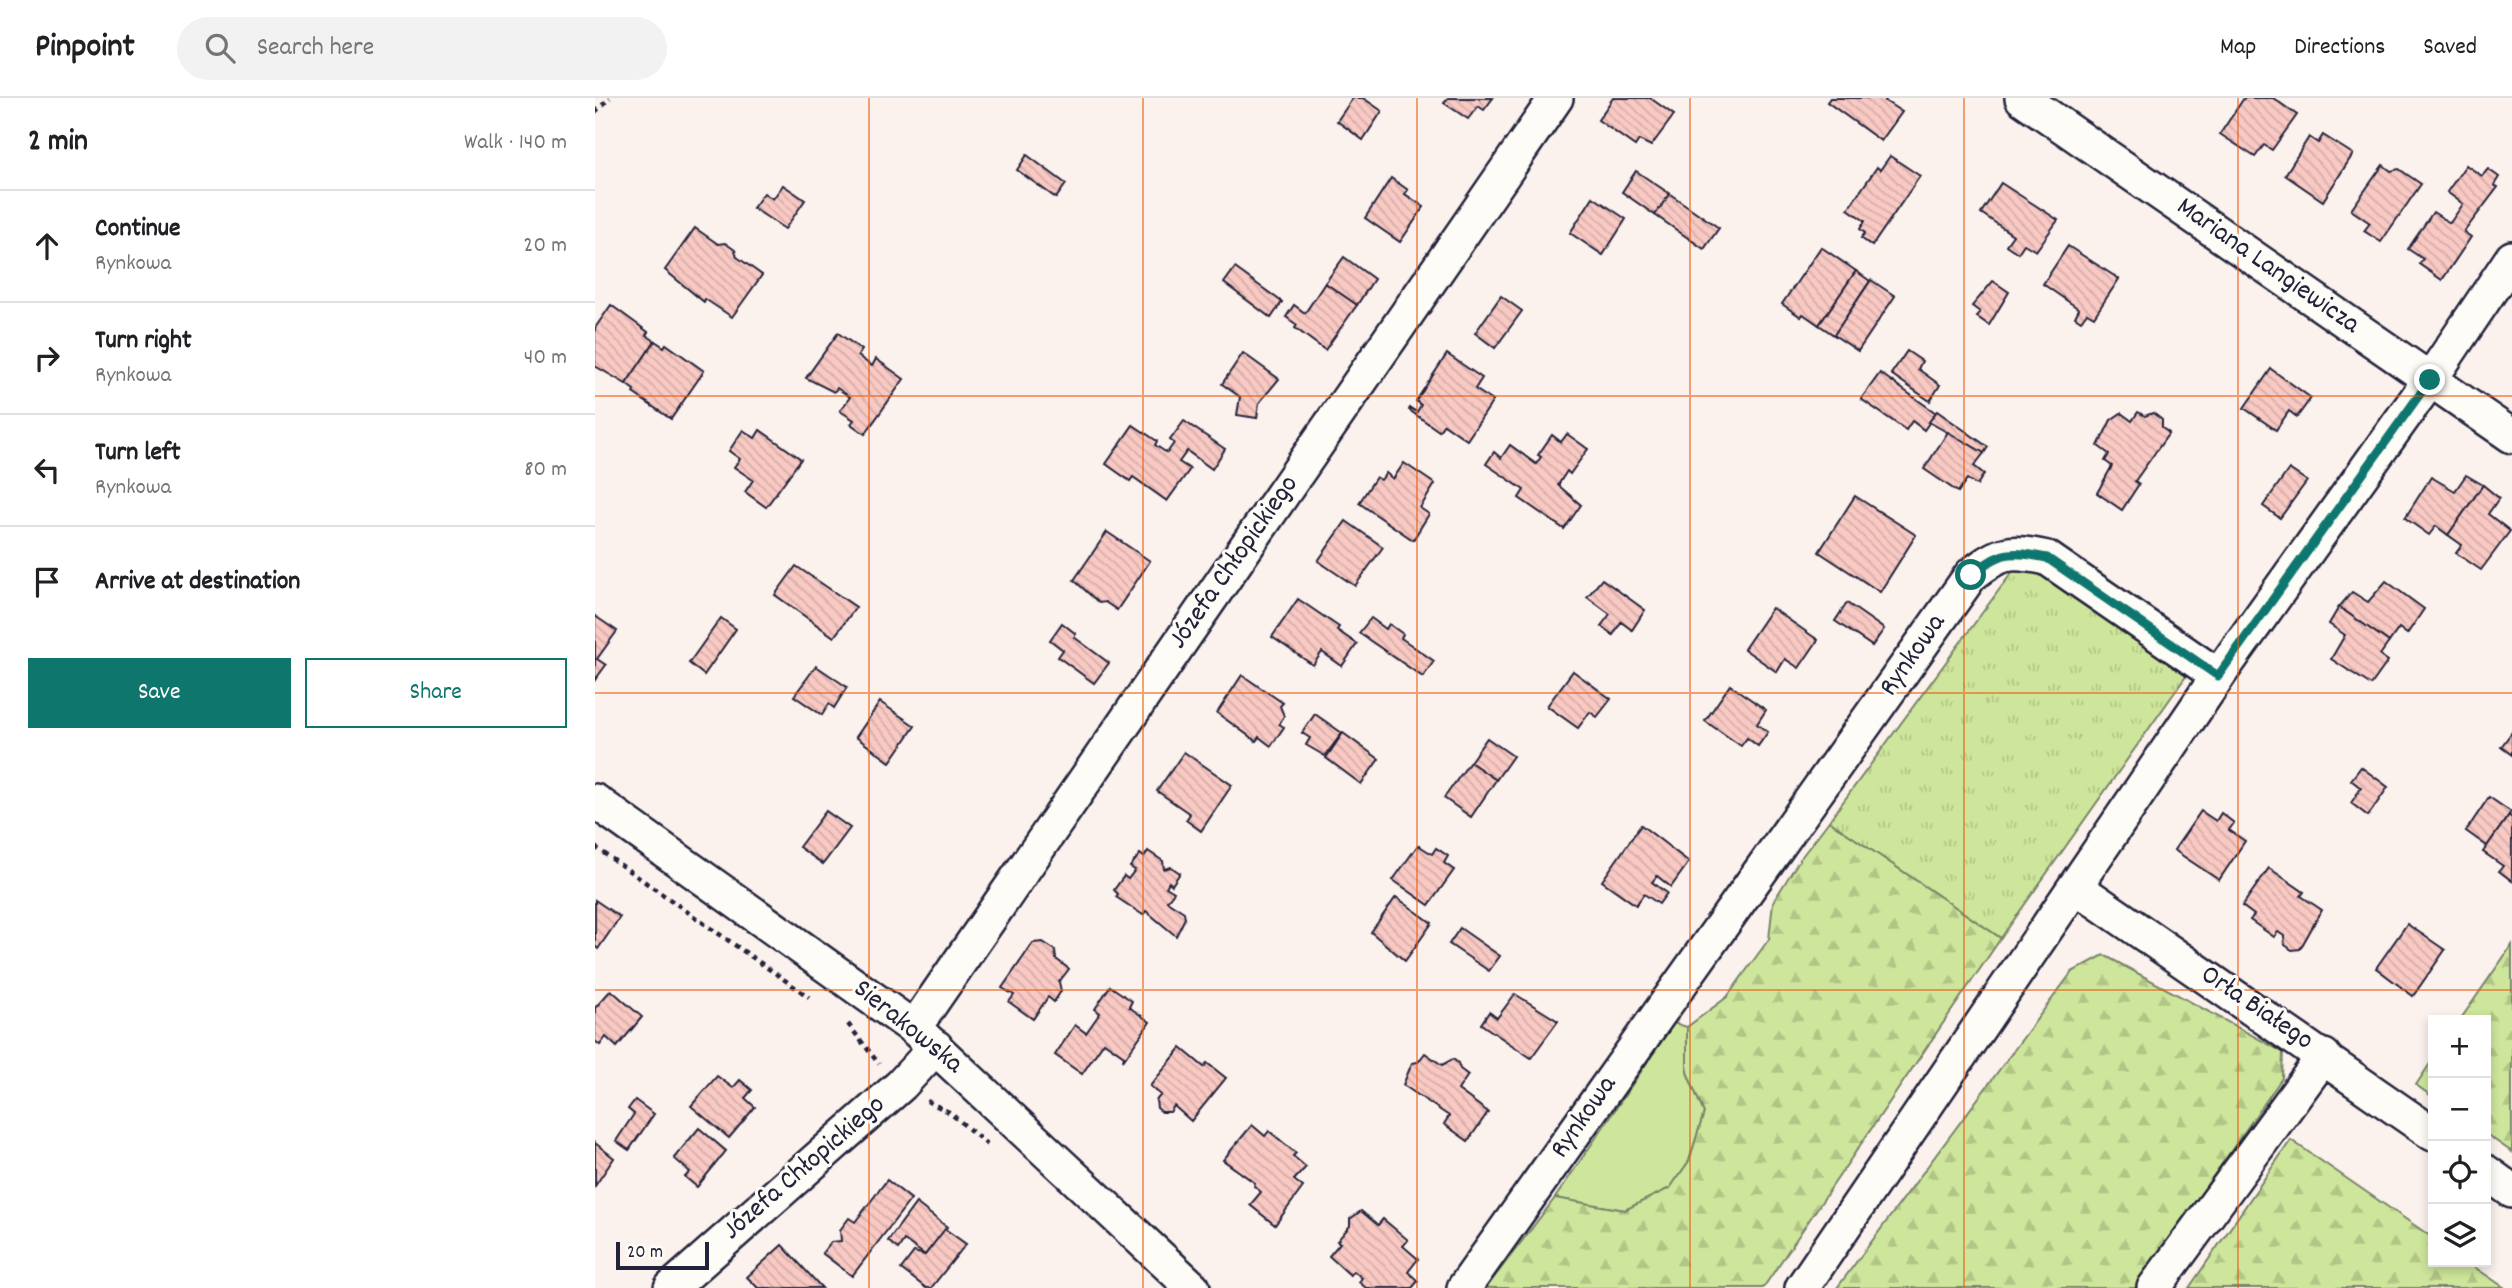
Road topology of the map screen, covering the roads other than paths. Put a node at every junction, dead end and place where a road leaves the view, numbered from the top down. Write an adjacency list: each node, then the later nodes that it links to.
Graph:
1 (1556, 98): 9 (street, Józefa Chłopickiego)
2 (2022, 98): 4 (street, Mariana Langiewicza)
3 (2512, 258): 4 (street)
4 (2430, 380): 5 (street, Mariana Langiewicza); 6 (street)
5 (2512, 436)
6 (2218, 676): 8 (street); 16 (street, Rynkowa)
7 (595, 801): 9 (street, Sierakowska)
8 (2076, 887): 10 (street, Orła Białego); 17 (street)
9 (925, 1037): 14 (street, Józefa Chłopickiego); 15 (street, Sierakowska)
10 (2324, 1056): 11 (street, Orła Białego); 18 (street)
11 (2428, 1130)
12 (2491, 1176): 13 (street)
13 (2512, 1191)
14 (671, 1288)
15 (1193, 1288)
16 (1464, 1288)
17 (1803, 1288)
18 (2154, 1288)

